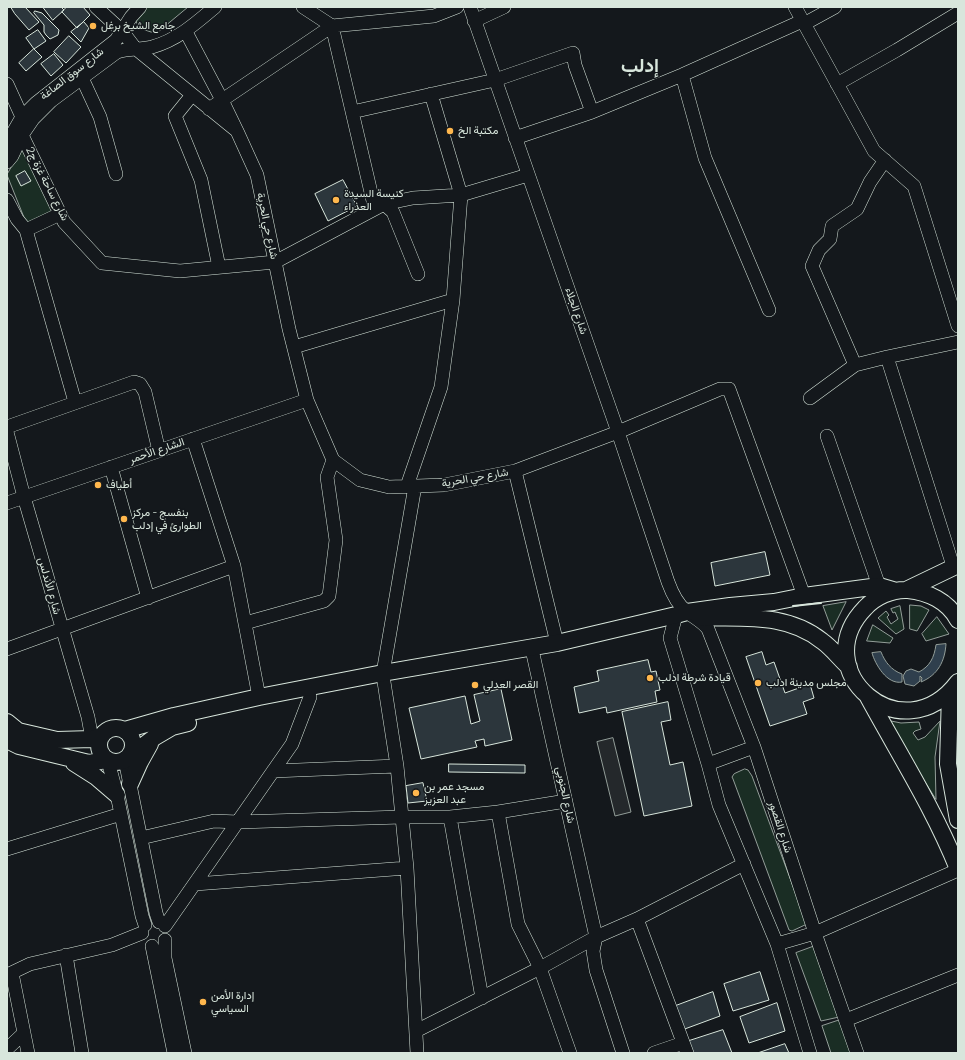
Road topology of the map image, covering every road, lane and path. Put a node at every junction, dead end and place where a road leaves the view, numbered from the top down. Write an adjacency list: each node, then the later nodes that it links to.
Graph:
1 (96, 7): 14 (street)
2 (140, 7): 14 (street, شارع سوق الصاغة)
3 (215, 7): 15 (street)
4 (303, 7): 13 (street)
5 (457, 7): 13 (street)
6 (470, 7): 11 (street, شارع الجلاء)
7 (504, 7): 11 (street)
8 (795, 7): 12 (street)
9 (835, 7): 12 (street)
10 (958, 13): 21 (street)
11 (474, 21): 19 (street, شارع الجلاء)
12 (803, 22): 17 (street); 21 (street)
13 (332, 26): 24 (street); 26 (street)
14 (122, 32): 16 (street); 28 (street, شارع سوق الصاغة)
15 (186, 32): 16 (street); 24 (street, شارع حي الحرية)
16 (135, 48): 18 (street); 23 (street)
17 (682, 75): 27 (street); 46 (street)
18 (82, 78): 30 (street); 35 (street)
19 (495, 80): 22 (street); 27 (street); 31 (street, شارع الجلاء)
20 (7, 84): 28 (street)
21 (837, 84): 33 (street)
22 (431, 94): 26 (street); 37 (street)
23 (192, 95): 25 (street); 43 (street)
24 (222, 100): 25 (street); 29 (street, شارع حي الحرية)
25 (209, 109): 29 (street)
26 (352, 112): 39 (street)
27 (592, 112): 31 (street)
28 (22, 117): 32 (street, شارع سوق الصاغة)
29 (237, 131): 42 (street, شارع حي الحرية)
30 (22, 135): 34 (street); 40 (street, شارع ساحة غزة ج2)
31 (515, 138): 36 (street, شارع الجلاء)
32 (7, 143)
33 (885, 160): 47 (street); 51 (street)
34 (7, 162)
35 (116, 174)
36 (528, 175): 37 (street); 57 (street, شارع الجلاء)
37 (461, 195): 39 (street); 45 (street)
38 (7, 200): 41 (street)
39 (384, 204): 42 (street); 44 (street)
40 (60, 214): 41 (street); 43 (street, شارع ساحة غزة ج2)
41 (26, 230): 54 (street)
42 (275, 262): 43 (street, شارع ساحة غزة ج2); 49 (street, شارع حي الحرية)
43 (220, 267)
44 (418, 274)
45 (453, 300): 49 (street); 64 (street)
46 (769, 310)
47 (958, 326)
48 (958, 342): 50 (street)
49 (294, 347): 53 (street, شارع حي الحرية)
50 (887, 356): 51 (street); 68 (street)
51 (855, 365): 52 (street)
52 (810, 398)
53 (307, 400): 59 (street, الشارع الأحمر); 61 (street, شارع حي الحرية)
54 (75, 402): 55 (street); 60 (street)
55 (7, 427)
56 (7, 432): 65 (street, شارع الأندلس)
57 (618, 432): 63 (street, شارع حي الحرية); 71 (street, شارع حي الحرية); 73 (street, شارع الجلاء)
58 (826, 436): 69 (street)
59 (193, 439): 60 (street, الشارع الأحمر); 67 (street)
60 (159, 450): 62 (street, الشارع الأحمر)
61 (333, 460): 64 (street, شارع حي الحرية); 75 (street)
62 (111, 467): 65 (street, الشارع الأحمر); 72 (street)
63 (515, 471): 64 (street, شارع حي الحرية); 77 (street)
64 (411, 486): 81 (street)
65 (24, 497): 66 (street, الشارع الأحمر); 76 (street, شارع الأندلس)
66 (7, 503)
67 (234, 566): 72 (street); 75 (street)
68 (956, 566): 70 (main road)
69 (879, 586): 70 (main road); 71 (main road)
70 (901, 591): 74 (main road); 80 (main road)
71 (804, 596): 73 (main road)
72 (148, 598): 76 (street)
73 (683, 617): 77 (main road); 79 (main road); 80 (main road); 91 (street, شارع القصور); 96 (street)
74 (958, 620)
75 (245, 623): 84 (street)
76 (62, 629): 78 (street); 88 (street, شارع الأندلس)
77 (557, 643): 81 (main road)
78 (7, 649)
79 (534, 654): 81 (main road); 101 (street, شارع الجنوبي)
80 (849, 667): 83 (main road)
81 (383, 677): 84 (main road); 85 (main road); 97 (street)
82 (954, 687): 83 (main road); 92 (main road)
83 (867, 696): 112 (main road)
84 (259, 697): 87 (main road)
85 (310, 697): 89 (main road); 98 (street)
86 (7, 722): 88 (main road)
87 (125, 730): 88 (main road); 94 (main road)
88 (96, 738): 95 (main road)
89 (153, 738): 94 (main road); 99 (main road)
90 (11, 746): 93 (main road)
91 (754, 747): 96 (street); 116 (street, شارع القصور)
92 (953, 757): 106 (main road)
93 (66, 758): 95 (main road); 100 (main road)
94 (127, 758): 95 (main road); 99 (street)
95 (107, 760): 100 (street)
96 (708, 764): 110 (street)
97 (397, 766): 98 (street); 105 (street)
98 (273, 771): 107 (street)
99 (130, 784): 108 (street)
100 (117, 795): 103 (street)
101 (566, 800): 102 (street); 118 (street, شارع الجنوبي)
102 (498, 812): 104 (street); 122 (street)
103 (121, 814): 109 (street); 117 (street)
104 (450, 816): 105 (street); 125 (street)
105 (402, 817): 107 (street); 111 (street)
106 (958, 820)
107 (238, 822): 108 (street); 113 (street)
108 (141, 838): 115 (street)
109 (7, 849)
110 (744, 864): 114 (street); 120 (street)
111 (407, 868): 113 (street); 127 (street)
112 (958, 870): 116 (street)
113 (195, 884): 115 (street)
114 (637, 918): 118 (street); 129 (street)
115 (162, 924): 117 (street); 119 (street)
116 (815, 933): 120 (street); 126 (street, شارع القصور)
117 (146, 937): 119 (street); 121 (street); 133 (street)
118 (596, 937): 122 (street); 137 (street, شارع الجنوبي)
119 (165, 940): 134 (street)
120 (777, 944): 139 (street)
121 (66, 955): 123 (street); 132 (street)
122 (540, 968): 125 (street); 136 (street)
123 (9, 974): 128 (street)
124 (958, 975): 126 (street)
125 (482, 998): 127 (street)
126 (846, 1020): 140 (street, شارع القصور)
127 (416, 1031): 135 (street)
128 (24, 1033): 130 (street); 131 (street)
129 (685, 1048): 138 (street)
130 (7, 1049)
131 (28, 1053)
132 (82, 1053)
133 (174, 1053)
134 (185, 1053)
135 (417, 1053)
136 (570, 1053)
137 (623, 1053)
138 (654, 1053)
139 (810, 1053)
140 (857, 1053)

